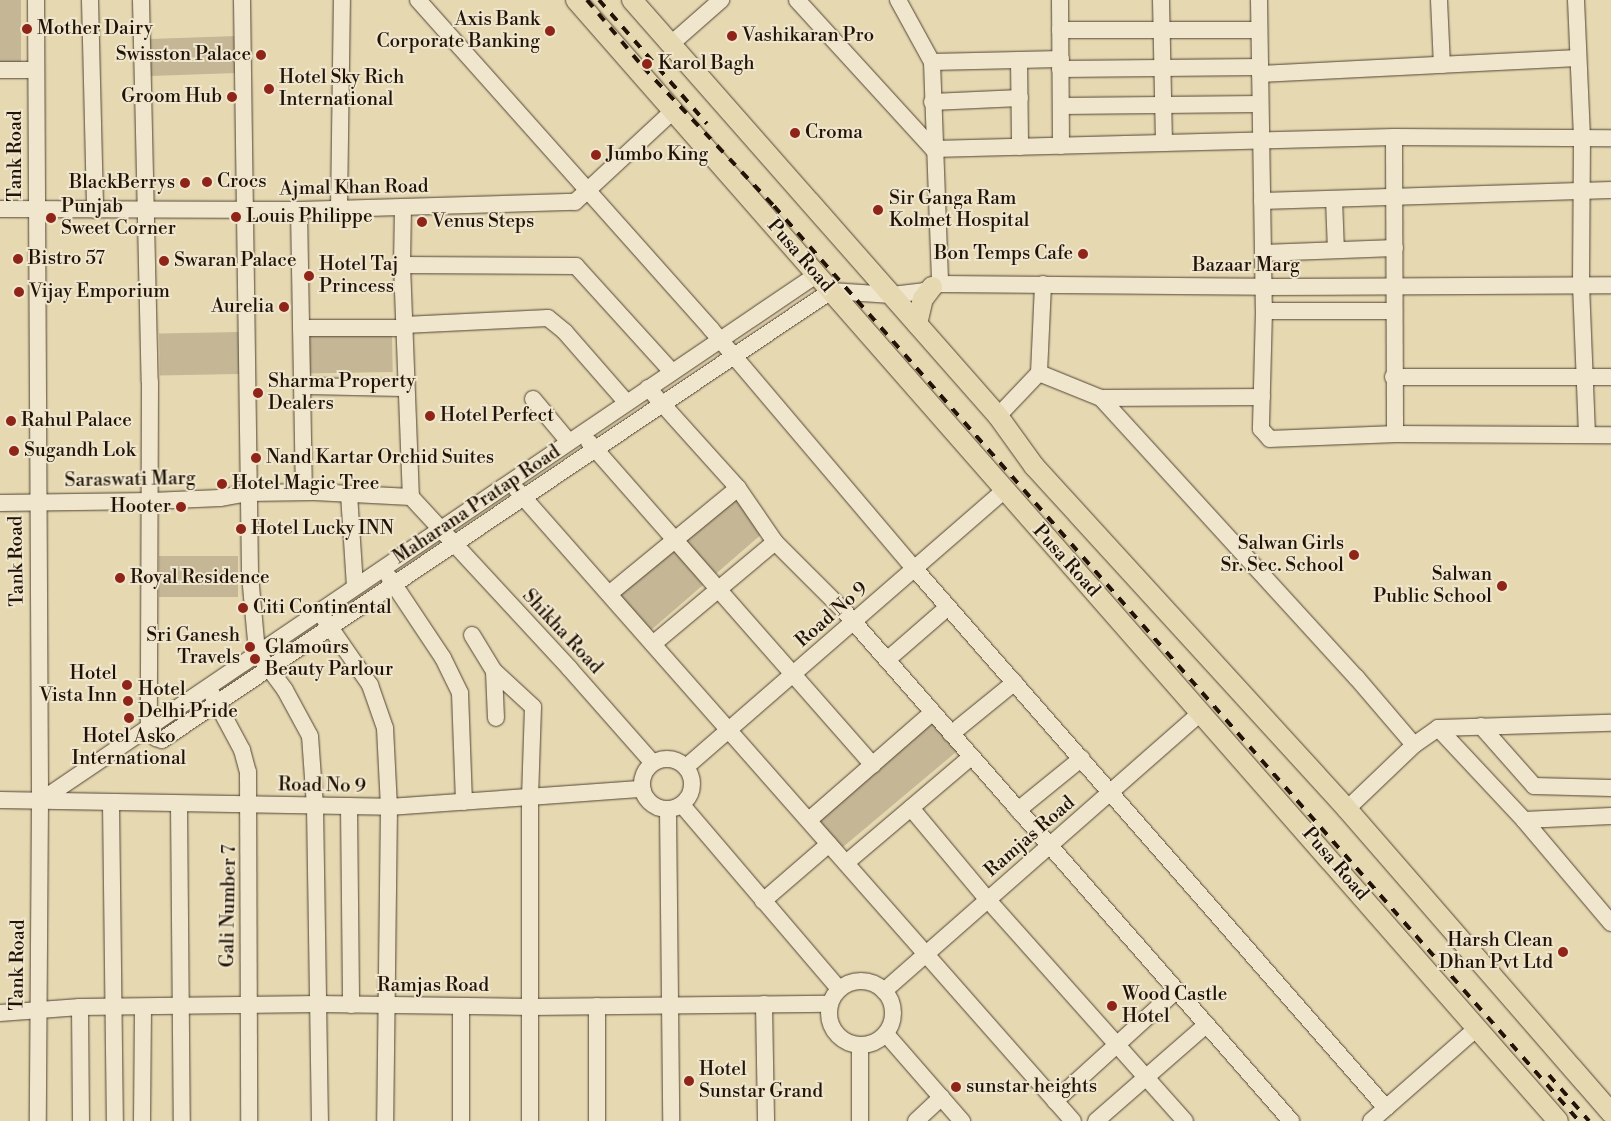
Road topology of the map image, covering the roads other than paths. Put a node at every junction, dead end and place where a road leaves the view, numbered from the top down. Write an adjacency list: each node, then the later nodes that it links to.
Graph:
1 (36, 0): 28 (street, Tank Road)
2 (90, 0): 54 (street)
3 (141, 0): 55 (street)
4 (242, 0): 56 (street)
5 (342, 0): 52 (street)
6 (418, 0): 45 (street)
7 (576, 0): 35 (main road, Pusa Road)
8 (632, 0): 20 (main road)
9 (721, 0): 20 (street)
10 (797, 0): 43 (street)
11 (898, 0): 23 (street)
12 (1060, 0): 17 (street)
13 (1161, 0): 18 (street)
14 (1259, 0): 19 (street)
15 (1439, 0): 25 (street)
16 (1576, 0): 21 (street)
17 (1060, 30): 18 (street); 24 (street)
18 (1162, 30): 19 (street); 26 (street)
19 (1258, 30): 29 (street)
20 (671, 44): 69 (main road)
21 (1578, 58): 25 (street); 38 (street)
22 (1019, 60): 23 (street); 24 (street); 30 (street)
23 (932, 62): 31 (street)
24 (1061, 64): 26 (street); 34 (street)
25 (1442, 65): 29 (street)
26 (1162, 68): 29 (street); 33 (street)
27 (0, 70): 28 (street)
28 (36, 70): 53 (street, Tank Road)
29 (1260, 70): 32 (street)
30 (1020, 98): 31 (street); 42 (street)
31 (932, 102): 43 (street)
32 (1260, 104): 33 (street); 39 (street)
33 (1163, 105): 34 (street); 40 (street)
34 (1061, 106): 41 (street)
35 (673, 111): 45 (street, Ajmal Khan Road); 62 (main road, Pusa Road)
36 (1394, 137): 38 (street); 39 (street); 47 (street)
37 (1611, 138): 38 (street)
38 (1582, 139): 46 (street)
39 (1262, 141): 40 (street); 49 (street)
40 (1164, 143): 41 (street)
41 (1061, 146): 42 (street)
42 (1020, 147): 43 (street)
43 (933, 149): 64 (street)
44 (1611, 190): 46 (street)
45 (587, 191): 50 (street, Ajmal Khan Road); 76 (street)
46 (1581, 192): 47 (street); 65 (street)
47 (1395, 196): 48 (street); 58 (street)
48 (1334, 199): 49 (street); 59 (street)
49 (1262, 201): 60 (street)
50 (403, 208): 52 (street, Ajmal Khan Road); 61 (street)
51 (0, 209): 53 (street, Ajmal Khan Road)
52 (339, 209): 57 (street, Ajmal Khan Road)
53 (37, 210): 54 (street, Ajmal Khan Road); 106 (street, Tank Road)
54 (95, 210): 55 (street, Ajmal Khan Road)
55 (147, 210): 56 (street, Ajmal Khan Road); 105 (street)
56 (247, 210): 57 (street, Ajmal Khan Road); 101 (street)
57 (299, 210): 75 (street)
58 (1395, 248): 59 (street); 67 (street)
59 (1336, 250): 60 (street)
60 (1263, 253): 68 (street)
61 (402, 265): 74 (street); 78 (street)
62 (816, 275): 70 (main road, Pusa Road); 76 (street, Maharana Pratap Road)
63 (1043, 284): 64 (street, Bazaar Marg); 68 (street, Bazaar Marg); 79 (street)
64 (936, 285): 69 (street, Bazaar Marg); 73 (main road)
65 (1581, 285): 66 (street, Bazaar Marg); 67 (street, Bazaar Marg); 82 (street)
66 (1611, 285)
67 (1395, 286): 68 (street, Bazaar Marg); 71 (street)
68 (1263, 287): 72 (street)
69 (887, 289): 70 (street, Bazaar Marg); 73 (main road)
70 (831, 291): 77 (street, Maharana Pratap Road); 99 (main road, Pusa Road)
71 (1393, 310): 72 (street); 80 (street)
72 (1264, 311): 87 (street)
73 (917, 324): 91 (main road)
74 (404, 327): 75 (street); 84 (street); 89 (street)
75 (301, 328): 83 (street)
76 (720, 340): 77 (street); 78 (street, Maharana Pratap Road)
77 (734, 357): 90 (street, Maharana Pratap Road); 113 (street)
78 (672, 372): 85 (street, Maharana Pratap Road)
79 (1039, 373): 86 (street); 91 (street)
80 (1393, 377): 82 (street); 92 (street)
81 (1611, 377): 82 (street)
82 (1585, 378): 93 (street)
83 (302, 386): 84 (street); 100 (street)
84 (406, 388): 103 (street)
85 (648, 388): 89 (street, Maharana Pratap Road); 90 (street)
86 (1101, 398): 87 (street); 141 (street)
87 (1262, 398): 92 (street)
88 (533, 399): 95 (street)
89 (627, 403): 95 (street, Maharana Pratap Road)
90 (662, 404): 96 (street, Maharana Pratap Road); 98 (street)
91 (998, 416): 162 (main road)
92 (1395, 434): 93 (street)
93 (1587, 435): 94 (street)
94 (1611, 435)
95 (576, 437): 96 (street); 97 (street, Maharana Pratap Road)
96 (595, 450): 104 (street, Maharana Pratap Road); 109 (street)
97 (511, 481): 104 (street); 108 (street, Maharana Pratap Road)
98 (738, 488): 109 (street); 110 (street)
99 (1003, 491): 113 (street, Road No 9); 133 (main road, Pusa Road)
100 (304, 492): 101 (street, Saraswati Marg); 102 (street, Saraswati Marg)
101 (249, 493): 105 (street, Saraswati Marg); 124 (street)
102 (350, 494): 103 (street, Saraswati Marg); 115 (street)
103 (411, 497): 108 (street)
104 (523, 498): 111 (street, Maharana Pratap Road); 117 (street)
105 (151, 501): 106 (street, Saraswati Marg); 136 (street)
106 (37, 502): 107 (street, Saraswati Marg); 152 (street, Tank Road)
107 (0, 503)
108 (440, 529): 111 (street, Shikha Road); 112 (street, Maharana Pratap Road)
109 (675, 541): 116 (street); 117 (street)
110 (775, 542): 116 (street); 120 (street)
111 (455, 545): 114 (street, Maharana Pratap Road); 144 (street, Shikha Road)
112 (383, 568): 114 (street); 115 (street, Maharana Pratap Road)
113 (914, 568): 118 (street); 120 (street, Road No 9)
114 (394, 585): 121 (street, Maharana Pratap Road); 153 (street)
115 (355, 587): 119 (street, Maharana Pratap Road)
116 (717, 589): 123 (street); 128 (street)
117 (609, 594): 123 (street)
118 (948, 607): 125 (street); 129 (street)
119 (318, 611): 121 (street); 124 (street, Maharana Pratap Road)
120 (854, 622): 125 (street); 128 (street, Road No 9)
121 (328, 626): 126 (street, Maharana Pratap Road); 159 (street)
122 (472, 635): 127 (street)
123 (653, 644): 138 (street)
124 (257, 652): 126 (street); 130 (street, Maharana Pratap Road)
125 (887, 660): 132 (street)
126 (268, 666): 131 (street, Maharana Pratap Road); 157 (street)
127 (494, 671): 134 (street); 150 (street)
128 (793, 676): 138 (street, Road No 9); 145 (street)
129 (1015, 682): 140 (street); 143 (street)
130 (207, 686): 131 (street, Gali Number 7); 136 (street, Maharana Pratap Road)
131 (217, 702): 136 (street, Maharana Pratap Road); 156 (street, Gali Number 7)
132 (932, 712): 140 (street); 145 (street)
133 (1202, 712): 149 (street, Ramjas Road); 194 (main road, Pusa Road)
134 (496, 718)
135 (1611, 723): 137 (street)
136 (149, 725): 152 (street, Maharana Pratap Road)
137 (1481, 726): 139 (street); 148 (street)
138 (730, 728): 146 (street, Road No 9); 165 (street)
139 (1438, 728): 141 (street); 166 (street)
140 (951, 734): 142 (street)
141 (1414, 745): 162 (street)
142 (971, 757): 161 (street); 163 (street)
143 (1082, 758): 149 (street); 163 (street)
144 (652, 763): 146 (street); 147 (street)
145 (873, 765): 165 (street)
146 (686, 767): 160 (street)
147 (642, 788): 150 (street, Road No 9); 160 (street)
148 (1611, 788)
149 (1111, 792): 168 (street, Ramjas Road); 201 (street)
150 (530, 796): 153 (street, Road No 9); 184 (street)
151 (0, 800): 152 (street, Road No 9)
152 (40, 801): 154 (street, Road No 9); 191 (street, Tank Road)
153 (464, 802): 159 (street, Road No 9)
154 (111, 803): 155 (street, Road No 9); 186 (street)
155 (179, 804): 156 (street, Road No 9); 187 (street)
156 (250, 805): 157 (street, Road No 9); 190 (street, Gali Number 7)
157 (315, 806): 158 (street, Road No 9); 177 (street)
158 (349, 806): 159 (street, Road No 9); 180 (street)
159 (389, 807): 182 (street)
160 (675, 807): 171 (street); 181 (street)
161 (911, 808): 169 (street); 170 (street)
162 (1347, 809): 202 (main road)
163 (1018, 810): 168 (street)
164 (1611, 816): 166 (street)
165 (809, 820): 167 (street)
166 (1524, 820): 172 (street)
167 (829, 844): 169 (street); 171 (street)
168 (1049, 847): 170 (street, Ramjas Road); 176 (street)
169 (846, 863): 173 (street)
170 (988, 900): 173 (street, Ramjas Road); 196 (street)
171 (763, 901): 174 (street)
172 (1609, 918)
173 (926, 955): 175 (street, Ramjas Road); 200 (street)
174 (839, 990): 175 (street); 179 (street)
175 (884, 991): 195 (street)
176 (1176, 991): 193 (street); 196 (street)
177 (319, 1004): 180 (street, Ramjas Road); 190 (street, Ramjas Road); 209 (street)
178 (764, 1004): 179 (street, Ramjas Road); 181 (street, Ramjas Road); 215 (street)
179 (830, 1004): 197 (street)
180 (351, 1005): 182 (street, Ramjas Road)
181 (670, 1005): 185 (street, Ramjas Road); 214 (street)
182 (385, 1006): 183 (street, Ramjas Road); 210 (street)
183 (461, 1006): 184 (street, Ramjas Road); 211 (street)
184 (530, 1006): 185 (street, Ramjas Road); 212 (street)
185 (596, 1006): 213 (street)
186 (113, 1007): 188 (street, Ramjas Road); 189 (street, Ramjas Road); 205 (street)
187 (180, 1007): 189 (street, Ramjas Road); 190 (street, Ramjas Road); 207 (street)
188 (80, 1008): 191 (street, Ramjas Road); 204 (street)
189 (143, 1008): 206 (street)
190 (247, 1008): 208 (street, Gali Number 7)
191 (38, 1012): 192 (street, Ramjas Road); 203 (street, Tank Road)
192 (0, 1013)
193 (1206, 1025): 198 (street); 222 (street)
194 (1477, 1028): 201 (street); 224 (main road, Pusa Road)
195 (886, 1034): 197 (street); 199 (street)
196 (1117, 1045): 198 (street); 200 (street)
197 (860, 1046): 216 (street)
198 (1146, 1078): 220 (street); 221 (street)
199 (942, 1097): 217 (street); 218 (street)
200 (1055, 1101): 219 (street)
201 (1386, 1108): 223 (street)
202 (1611, 1113)
203 (38, 1121)
204 (81, 1121)
205 (115, 1121)
206 (142, 1121)
207 (182, 1121)
208 (249, 1121)
209 (320, 1121)
210 (385, 1121)
211 (461, 1121)
212 (530, 1121)
213 (597, 1121)
214 (671, 1121)
215 (766, 1121)
216 (860, 1121)
217 (916, 1121)
218 (962, 1121)
219 (1073, 1121)
220 (1096, 1121)
221 (1185, 1121)
222 (1290, 1121)
223 (1371, 1121)
224 (1558, 1121)

